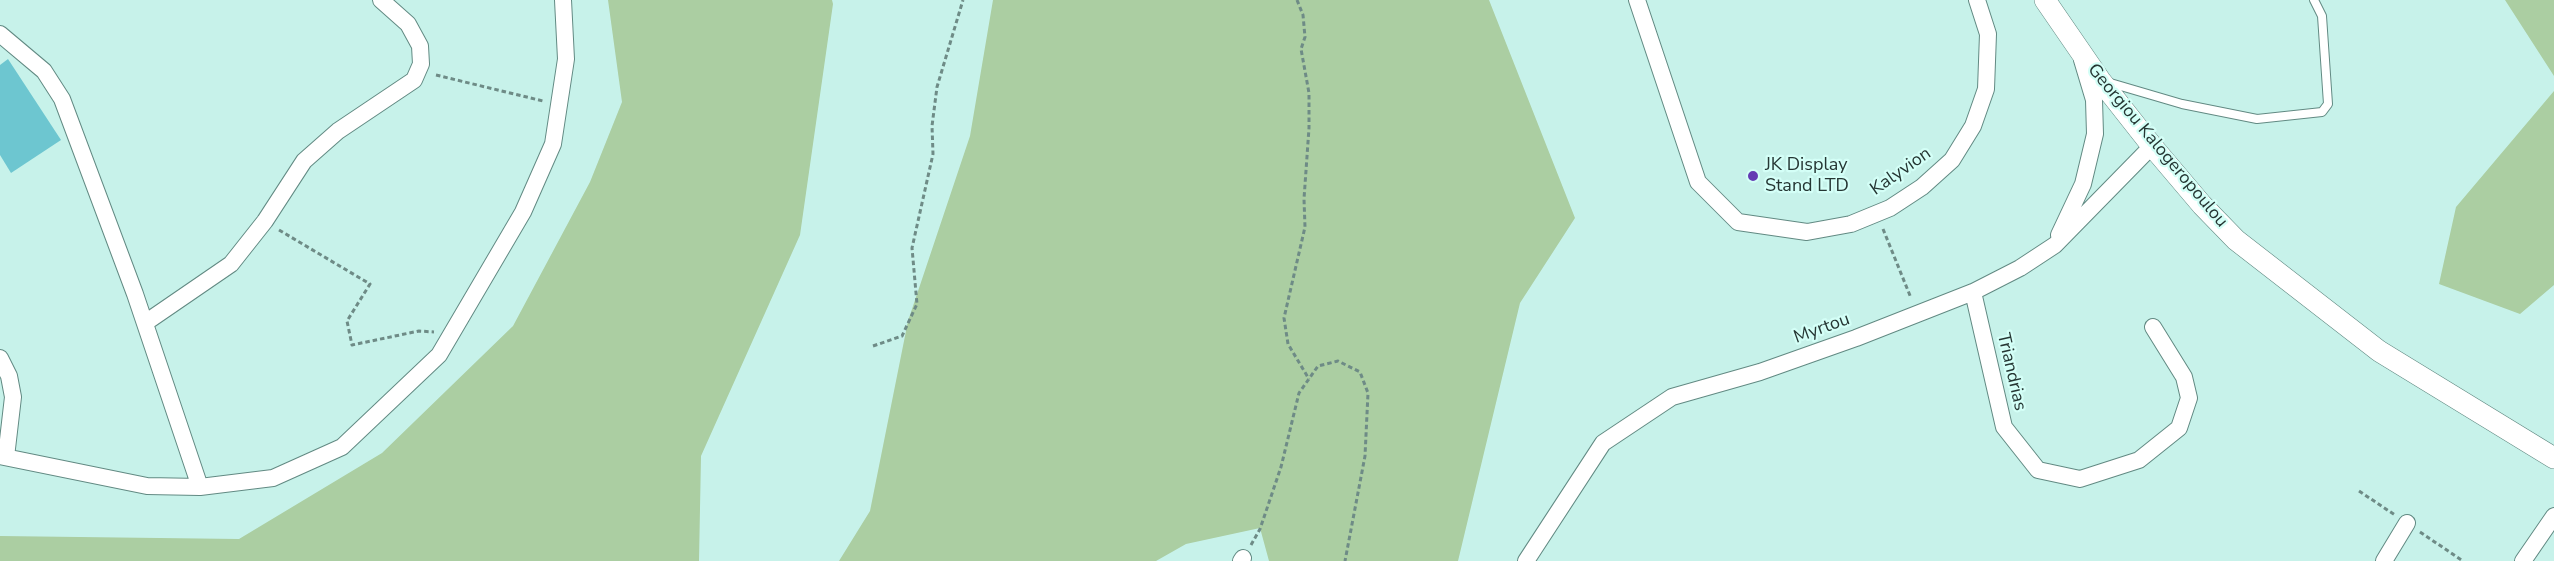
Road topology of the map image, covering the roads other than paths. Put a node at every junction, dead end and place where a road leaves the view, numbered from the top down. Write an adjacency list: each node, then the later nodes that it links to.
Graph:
1 (381, 0): 13 (street)
2 (563, 0): 18 (street)
3 (1636, 0): 4 (street, Kalyvion)
4 (1977, 0)
5 (2045, 0): 8 (street, Georgiou Kalogeropoulou)
6 (2314, 0): 9 (lane)
7 (0, 34): 13 (street)
8 (2079, 50): 9 (street, Georgiou Kalogeropoulou); 11 (street)
9 (2100, 80): 10 (street, Georgiou Kalogeropoulou)
10 (2152, 146): 11 (street, Myrtou); 17 (street, Georgiou Kalogeropoulou)
11 (2055, 245): 12 (street, Myrtou)
12 (1972, 292): 14 (street, Triandrias); 21 (street, Myrtou)
13 (145, 323): 18 (street)
14 (2154, 327)
15 (0, 358): 16 (street)
16 (3, 457): 18 (street)
17 (2554, 458)
18 (200, 487)
19 (2554, 516): 23 (street)
20 (2407, 523): 22 (street)
21 (1526, 561)
22 (2384, 561)
23 (2523, 561)

